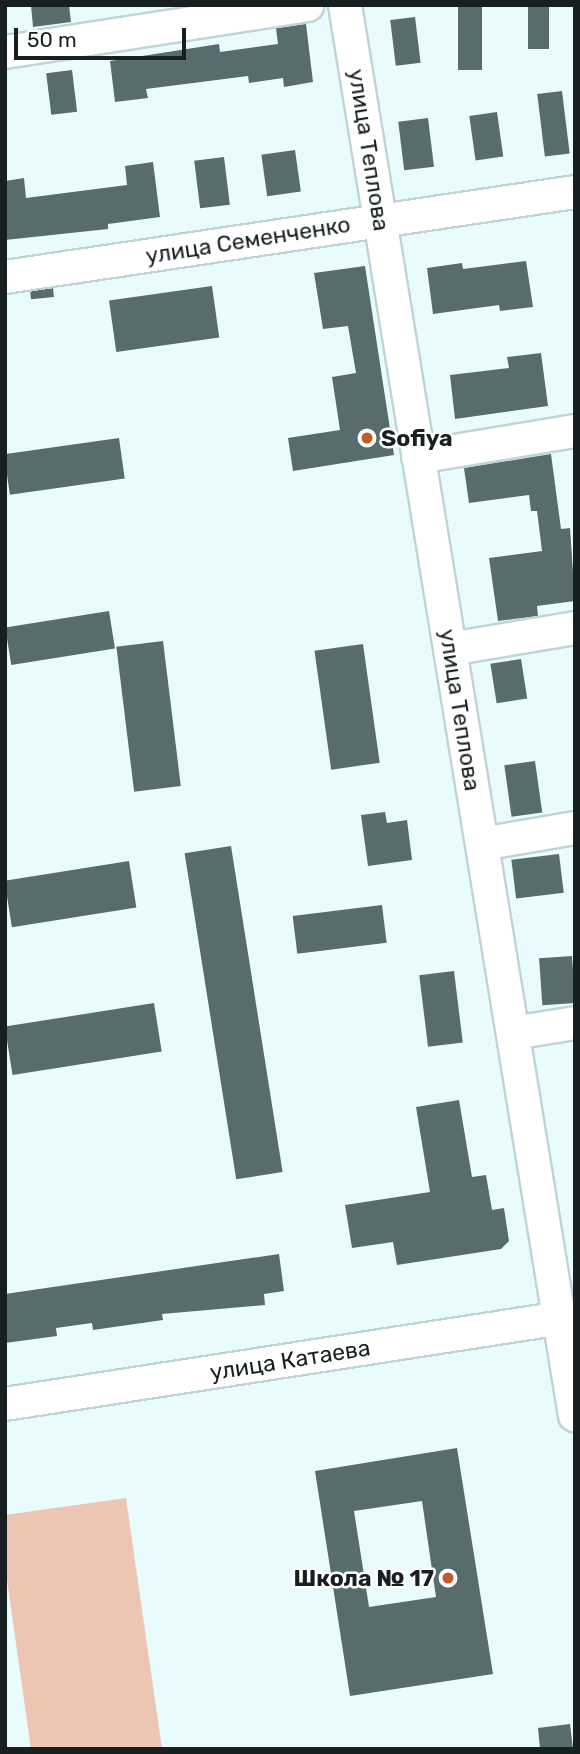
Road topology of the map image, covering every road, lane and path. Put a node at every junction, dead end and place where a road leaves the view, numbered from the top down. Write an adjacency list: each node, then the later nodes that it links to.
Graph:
1 (307, 5): 3 (street)
2 (345, 5): 5 (street, улица Теплова)
3 (5, 52)
4 (575, 192): 5 (street, улица Семенченко)
5 (380, 221): 6 (street, улица Семенченко); 8 (street, улица Теплова)
6 (5, 277)
7 (575, 431): 8 (street)
8 (418, 457): 10 (street, улица Теплова)
9 (575, 628): 10 (street)
10 (450, 649): 12 (street, улица Теплова)
11 (575, 828): 12 (street)
12 (482, 844): 14 (street, улица Теплова)
13 (575, 1023): 14 (street)
14 (513, 1033): 15 (street, улица Теплова)
15 (567, 1317): 16 (street, улица Катаева); 17 (street, улица Теплова)
16 (5, 1404)
17 (575, 1415)

